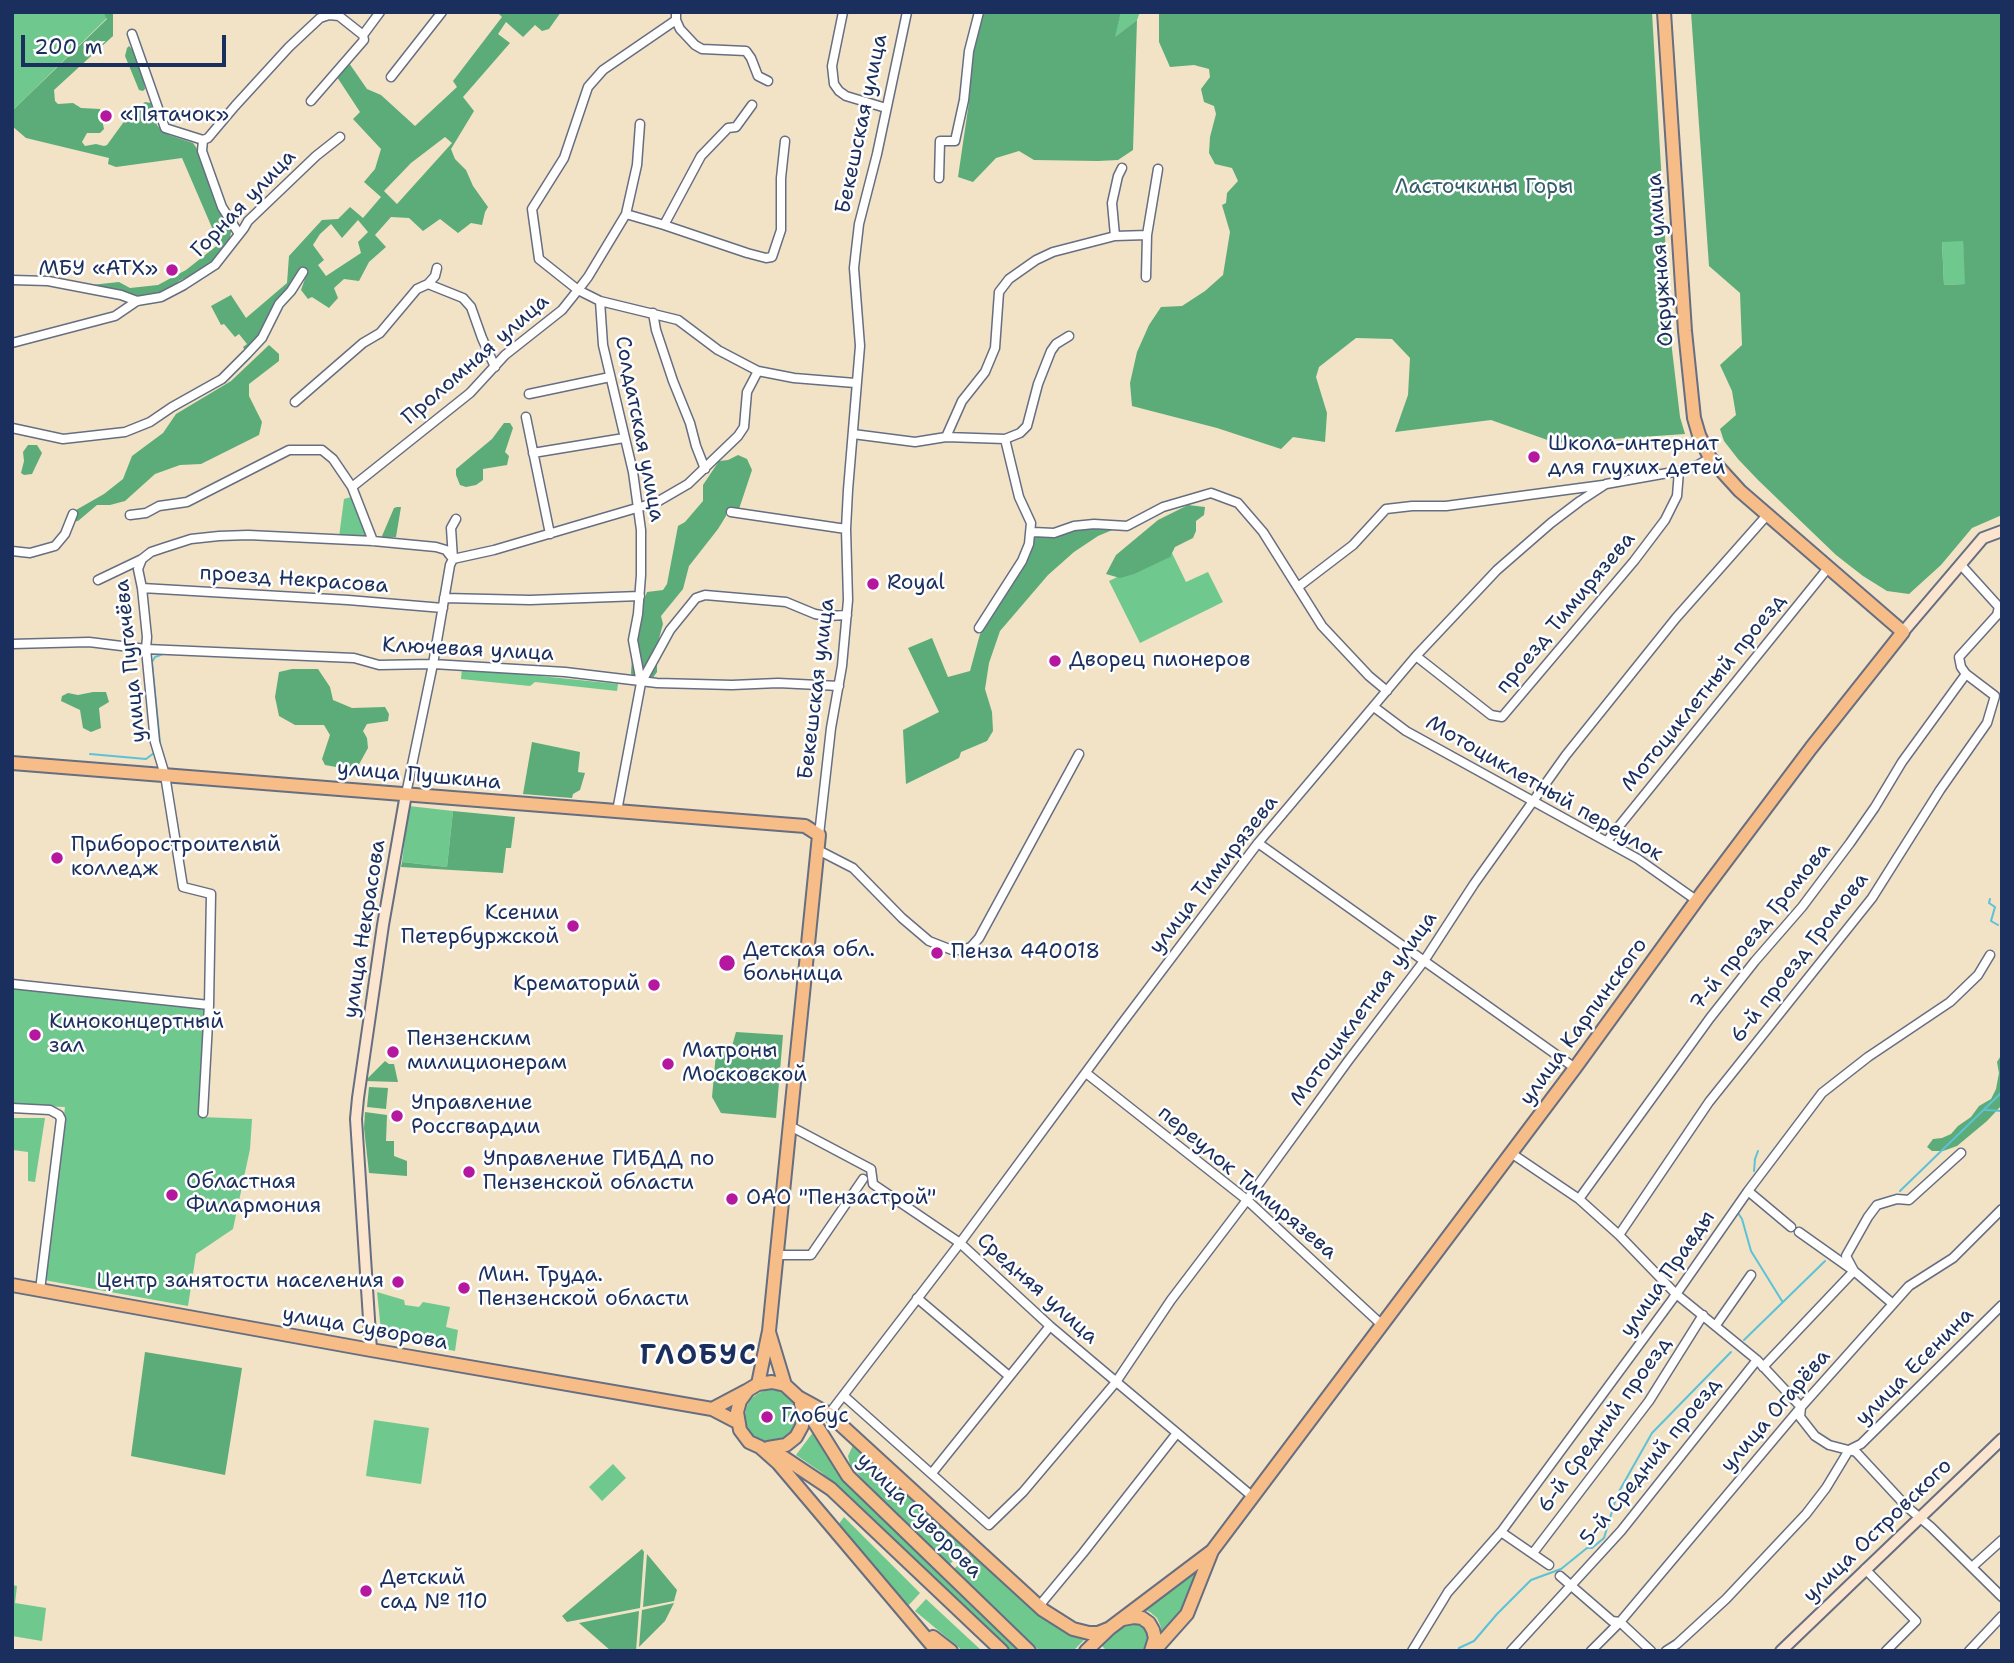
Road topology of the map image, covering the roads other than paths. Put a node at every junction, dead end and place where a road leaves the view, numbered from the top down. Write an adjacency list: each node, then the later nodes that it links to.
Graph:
1 (380, 12): 9 (street)
2 (442, 12): 10 (street)
3 (843, 12): 14 (street)
4 (907, 12): 14 (street, Бекешская улица)
5 (979, 12): 21 (street)
6 (1664, 12): 51 (main road, Окружная улица)
7 (676, 16): 11 (street, Проломная улица); 32 (street, Проломная улица)
8 (132, 34): 17 (street)
9 (363, 35): 12 (street); 17 (street)
10 (391, 77)
11 (768, 81)
12 (311, 101)
13 (752, 105): 23 (street)
14 (886, 108): 41 (street, Бекешская улица)
15 (640, 124): 22 (street)
16 (340, 137): 24 (street, Горная улица)
17 (203, 140): 24 (street)
18 (785, 141): 23 (street)
19 (1122, 168): 26 (street)
20 (1158, 169): 25 (street)
21 (939, 178)
22 (626, 214): 23 (street); 32 (street)
23 (664, 225)
24 (239, 234): 33 (street, Горная улица)
25 (1147, 235): 26 (street); 29 (street)
26 (1115, 236): 47 (street)
27 (437, 268): 31 (street)
28 (303, 272): 45 (street)
29 (1146, 277)
30 (12, 280): 33 (street)
31 (428, 284): 38 (street); 43 (street)
32 (578, 290): 34 (street); 38 (street, Проломная улица)
33 (137, 301): 37 (street, Горная улица)
34 (600, 301): 35 (street); 40 (street, Солдатская улица)
35 (653, 313): 39 (street); 52 (street)
36 (1069, 336): 49 (street)
37 (12, 343)
38 (495, 367): 55 (street, Проломная улица)
39 (758, 371): 41 (street); 52 (street)
40 (610, 377): 42 (street); 48 (street, Солдатская улица)
41 (855, 383): 46 (street, Бекешская улица)
42 (529, 394)
43 (295, 402)
44 (526, 417): 50 (street)
45 (12, 428)
46 (853, 434): 47 (street); 62 (street, Бекешская улица)
47 (946, 437): 49 (street)
48 (624, 438): 50 (street); 56 (street, Солдатская улица)
49 (1005, 439): 65 (street)
50 (533, 453): 64 (street)
51 (1710, 458): 53 (street, улица Тимирязева); 59 (main road, Окружная улица)
52 (705, 469): 56 (street)
53 (1679, 471): 54 (street, улица Тимирязева); 83 (street, проезд Тимирязева)
54 (1606, 484): 73 (street); 83 (street, улица Тимирязева)
55 (352, 487): 60 (street); 66 (street)
56 (638, 508): 64 (street); 75 (street, Солдатская улица)
57 (731, 512): 62 (street)
58 (73, 513): 67 (street)
59 (1768, 514): 71 (main road, Окружная улица); 94 (street, Мотоциклетная улица)
60 (130, 516)
61 (456, 519): 69 (street, улица Некрасова)
62 (846, 529): 78 (street, Бекешская улица)
63 (2002, 531): 70 (main road, улица Карпинского)
64 (550, 534): 69 (street)
65 (1030, 535): 73 (street); 79 (street)
66 (373, 541): 68 (street); 69 (street)
67 (12, 551)
68 (142, 559): 72 (street); 74 (street, улица Пугачёва)
69 (453, 559): 76 (street, улица Некрасова)
70 (1961, 565): 80 (main road, улица Карпинского); 85 (street)
71 (1828, 568): 80 (main road, Окружная улица); 97 (street, Мотоциклетный проезд)
72 (98, 580)
73 (1298, 587): 88 (street)
74 (142, 588): 77 (street, проезд Некрасова); 82 (street, улица Пугачёва)
75 (640, 596): 76 (street); 86 (street, Солдатская улица)
76 (444, 598): 77 (street, улица Некрасова)
77 (443, 608): 84 (street, улица Некрасова)
78 (846, 615): 86 (street); 87 (street, Бекешская улица)
79 (979, 628)
80 (1903, 632): 100 (main road, улица Карпинского)
81 (12, 644): 82 (street, Ключевая улица)
82 (146, 649): 84 (street, Ключевая улица); 92 (street, улица Пугачёва)
83 (1416, 656): 88 (street, улица Тимирязева)
84 (433, 664): 86 (street, Ключевая улица); 93 (street, улица Некрасова)
85 (1966, 674): 114 (street, 7-й проезд Громова); 117 (street, 6-й проезд Громова)
86 (641, 682): 87 (street, Ключевая улица); 95 (street, Солдатская улица)
87 (839, 686): 96 (street, Бекешская улица)
88 (1387, 691): 89 (street, улица Тимирязева)
89 (1374, 707): 94 (street, Мотоциклетный переулок); 98 (street, улица Тимирязева)
90 (1079, 754): 99 (street)
91 (12, 763): 92 (main road, улица Пушкина)
92 (164, 775): 93 (main road, улица Пушкина); 104 (street, улица Пугачёва)
93 (406, 794): 95 (main road, улица Пушкина); 133 (main road, улица Некрасова)
94 (1534, 800): 97 (street, Мотоциклетный переулок); 102 (street, Мотоциклетная улица)
95 (617, 811): 96 (main road, улица Пушкина)
96 (819, 835): 99 (main road, Бекешская улица)
97 (1607, 841): 100 (street, Мотоциклетный переулок)
98 (1258, 842): 102 (street); 106 (street, улица Тимирязева)
99 (818, 850): 109 (main road, Бекешская улица)
100 (1696, 901): 105 (main road, улица Карпинского)
101 (1990, 955): 113 (street, улица Правды)
102 (1424, 961): 105 (street); 115 (street, Мотоциклетная улица)
103 (12, 984): 104 (street)
104 (209, 1005): 108 (street, улица Пугачёва)
105 (1575, 1068): 110 (main road, улица Карпинского)
106 (1086, 1073): 115 (street, переулок Тимирязева); 118 (street, улица Тимирязева)
107 (12, 1108): 123 (street)
108 (203, 1113)
109 (790, 1126): 118 (street, Средняя улица); 119 (main road, Бекешская улица)
110 (1511, 1153): 114 (street); 129 (main road, улица Карпинского)
111 (1961, 1153): 120 (street)
112 (863, 1180): 119 (street)
113 (1748, 1191): 120 (street); 124 (street, улица Правды)
114 (1579, 1199): 117 (street)
115 (1247, 1200): 129 (street, переулок Тимирязева); 136 (street, Мотоциклетная улица)
116 (2002, 1209): 126 (street, улица Огарёва)
117 (1619, 1235): 124 (street)
118 (960, 1244): 125 (street, улица Тимирязева); 131 (street, Средняя улица)
119 (776, 1255): 132 (main road, Бекешская улица)
120 (1854, 1270): 126 (street); 134 (street, 5-й Средний проезд)
121 (1751, 1275): 130 (street)
122 (12, 1285): 123 (main road, улица Суворова)
123 (40, 1290): 133 (main road, улица Суворова)
124 (1675, 1293): 128 (street); 152 (street, улица Правды)
125 (917, 1298): 135 (street); 139 (street, улица Тимирязева)
126 (1893, 1304): 141 (street, улица Огарёва)
127 (2002, 1305): 148 (street, улица Есенина)
128 (1703, 1315): 130 (street); 155 (street, 6-й Средний проезд)
129 (1382, 1325): 150 (main road, улица Карпинского)
130 (1716, 1325): 134 (street)
131 (1050, 1326): 135 (street); 136 (street, Средняя улица)
132 (769, 1331): 137 (main road, Бекешская улица); 138 (main road, Бекешская улица)
133 (370, 1350): 142 (main road, улица Суворова)
134 (1760, 1364): 141 (street); 160 (street, 5-й Средний проезд)
135 (1009, 1376): 149 (street)
136 (1116, 1382): 145 (street, Средняя улица); 149 (street, Мотоциклетная улица)
137 (785, 1385): 138 (main road); 140 (main road)
138 (753, 1387): 142 (main road); 144 (main road)
139 (844, 1396): 143 (street, улица Тимирязева); 149 (street)
140 (798, 1397): 143 (main road); 147 (main road); 171 (main road, улица Суворова)
141 (1801, 1407): 148 (street); 165 (street, улица Огарёва)
142 (712, 1409): 144 (main road, улица Суворова)
143 (829, 1414): 162 (main road)
144 (737, 1422): 147 (main road)
145 (1177, 1433): 150 (street, Средняя улица); 162 (street)
146 (2002, 1439): 151 (main road, улица Островского)
147 (765, 1448): 166 (main road); 170 (main road, улица Суворова)
148 (1849, 1450): 151 (street); 178 (street)
149 (932, 1473)
150 (1253, 1497): 154 (main road, улица Карпинского)
151 (1920, 1517): 157 (street); 158 (main road, улица Островского)
152 (1501, 1532): 155 (street); 174 (street, улица Правды)
153 (2002, 1540): 157 (street)
154 (1212, 1550): 164 (main road, улица Карпинского); 173 (main road, улица Карпинского)
155 (1533, 1553): 156 (street)
156 (1549, 1565)
157 (1972, 1567): 161 (street)
158 (1865, 1569): 179 (main road, улица Островского); 180 (street)
159 (1560, 1576): 160 (street)
160 (1571, 1585): 165 (street); 175 (street, 5-й Средний проезд)
161 (2002, 1597)
162 (1039, 1606): 167 (main road)
163 (2002, 1616): 181 (street)
164 (1123, 1619): 167 (main road, улица Карпинского); 173 (main road)
165 (1620, 1622): 176 (street, улица Огарёва); 177 (street)
166 (915, 1625): 168 (main road); 169 (main road)
167 (1110, 1628): 172 (main road, улица Карпинского)
168 (937, 1651)
169 (951, 1651)
170 (1002, 1651)
171 (1029, 1651)
172 (1086, 1651)
173 (1153, 1651)
174 (1412, 1651)
175 (1510, 1651)
176 (1591, 1651)
177 (1651, 1651)
178 (1666, 1651)
179 (1781, 1651)
180 (1886, 1651)
181 (1969, 1651)

